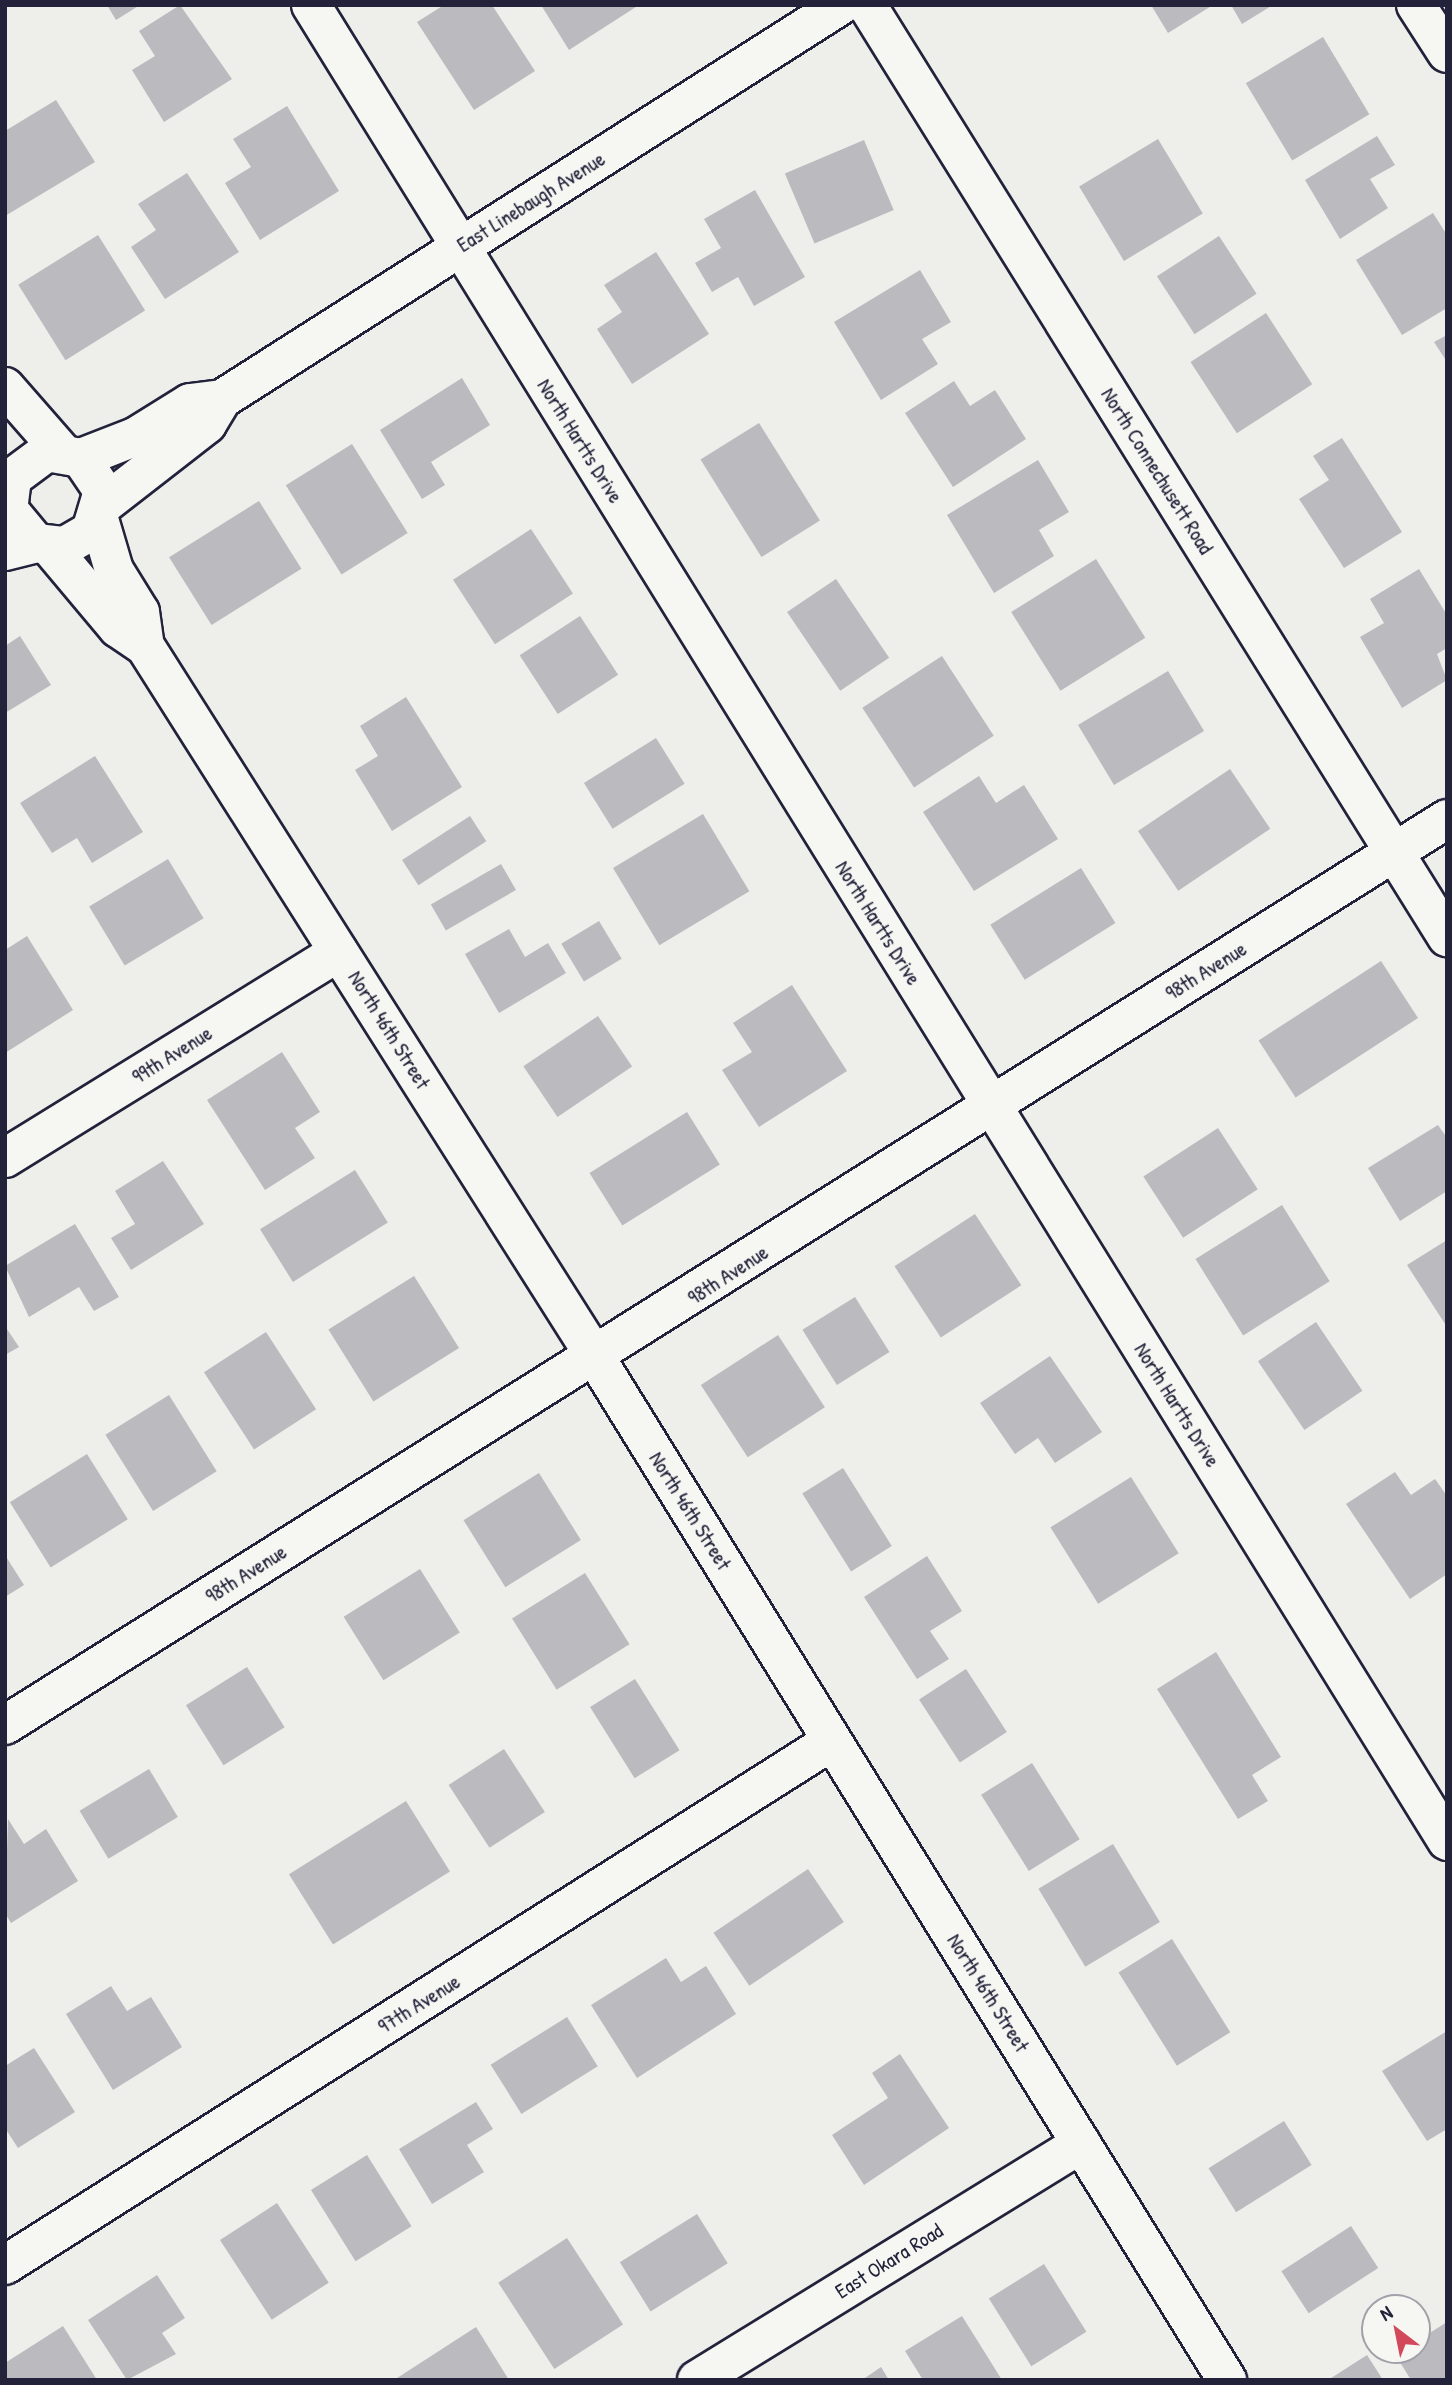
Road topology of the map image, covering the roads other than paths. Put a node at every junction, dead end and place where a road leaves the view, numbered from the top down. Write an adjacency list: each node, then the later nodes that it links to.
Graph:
1 (311, 5): 6 (street, North Hartts Drive)
2 (841, 5): 6 (street, East Linebaugh Avenue)
3 (867, 5): 15 (street, North Connechusett Road)
4 (1416, 5): 5 (street)
5 (1447, 53)
6 (460, 246): 8 (street, East Linebaugh Avenue); 18 (street, North Hartts Drive)
7 (5, 387): 9 (street)
8 (222, 399): 9 (street, East Linebaugh Avenue); 11 (street, East Linebaugh Avenue)
9 (71, 455): 10 (street); 11 (street)
10 (8, 479): 12 (street)
11 (101, 512): 12 (street); 13 (street, North 46th Street)
12 (30, 547): 13 (street, North 46th Street)
13 (145, 646): 17 (street, North 46th Street)
14 (1447, 819): 15 (street, 98th Avenue)
15 (1395, 853): 16 (street, North Connechusett Road); 18 (street, 98th Avenue)
16 (1447, 937)
17 (339, 952): 19 (street, 99th Avenue); 20 (street, North 46th Street)
18 (991, 1106): 20 (street, 98th Avenue); 23 (street, North Hartts Drive)
19 (5, 1158)
20 (594, 1355): 21 (street, 98th Avenue); 22 (street, North 46th Street)
21 (5, 1725)
22 (832, 1741): 24 (street, North 46th Street); 25 (street, 97th Avenue)
23 (1447, 1840)
24 (1081, 2144): 26 (street, East Okara Road); 27 (street, North 46th Street)
25 (5, 2265)
26 (698, 2380)
27 (1227, 2380)

